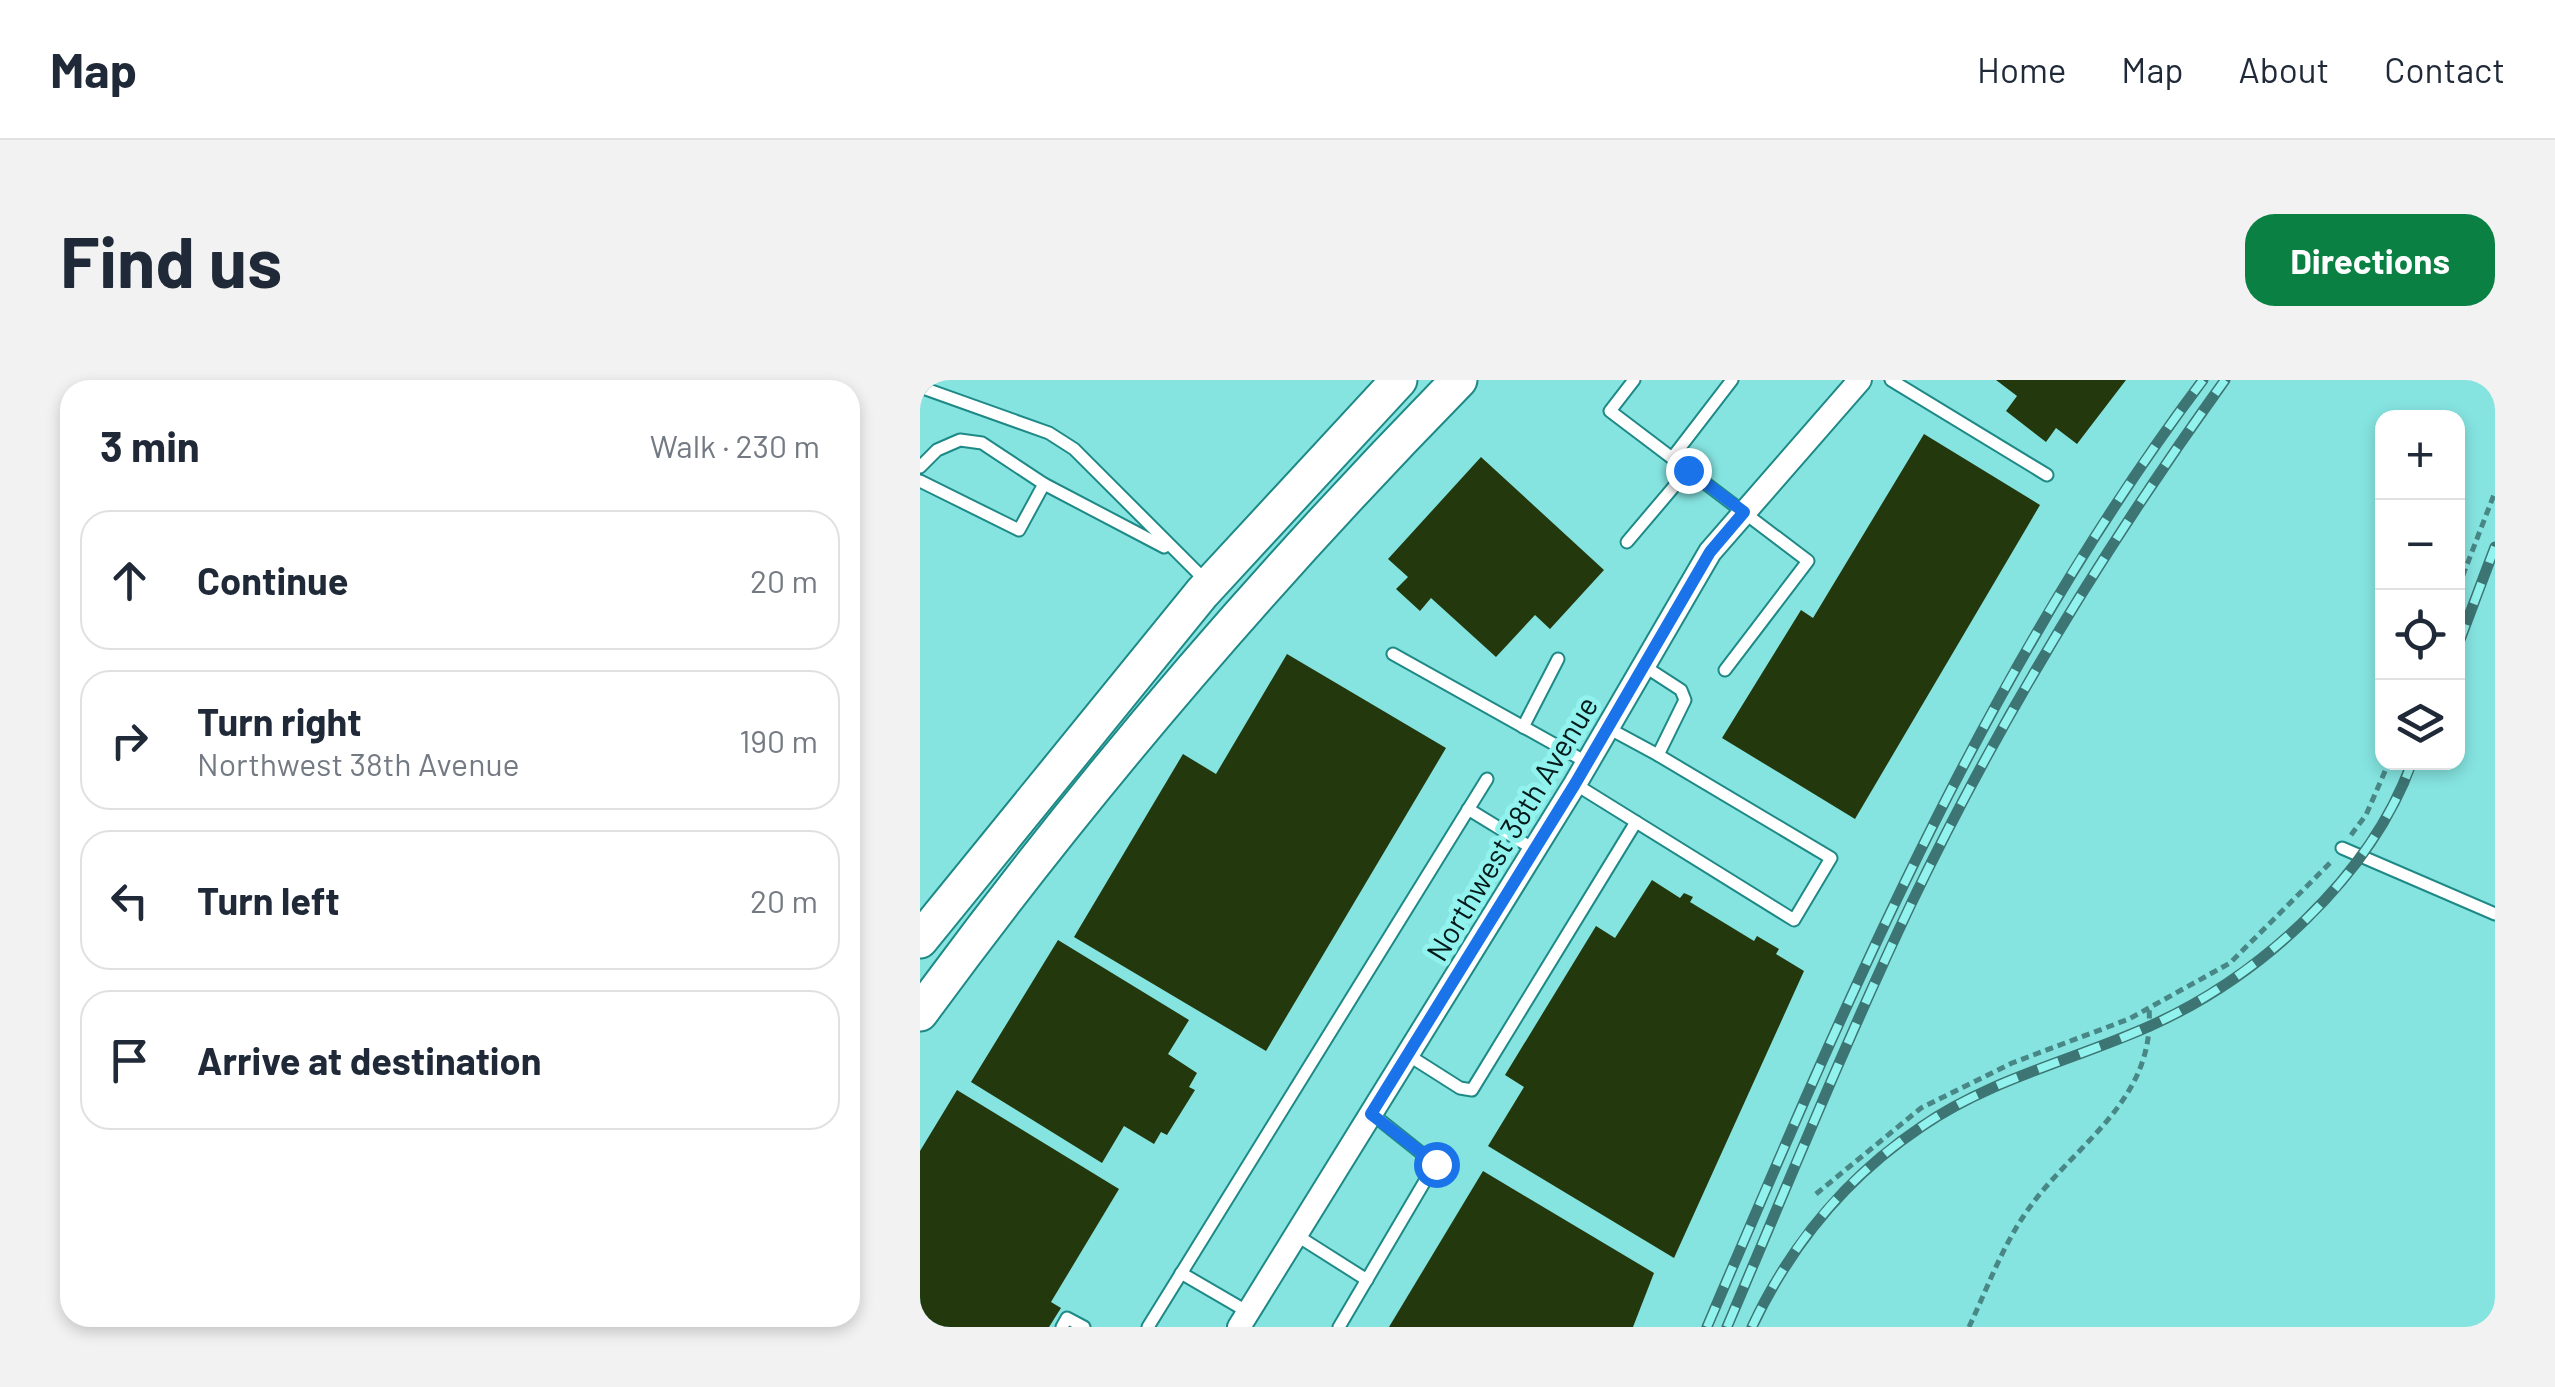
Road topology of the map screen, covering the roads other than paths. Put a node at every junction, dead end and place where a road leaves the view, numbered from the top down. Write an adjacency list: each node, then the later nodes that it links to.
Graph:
1 (1398, 380): 17 (main road)
2 (1459, 380): 34 (main road)
3 (1634, 380): 8 (lane)
4 (1732, 380): 8 (lane)
5 (1860, 380): 14 (street, Northwest 38th Avenue)
6 (1891, 380): 11 (lane)
7 (920, 387): 16 (lane)
8 (1672, 458): 10 (lane)
9 (920, 467): 13 (lane)
10 (1688, 470): 14 (lane); 15 (lane)
11 (2047, 475)
12 (920, 481): 13 (lane)
13 (1044, 484): 16 (lane)
14 (1744, 512): 20 (street, Northwest 38th Avenue); 21 (lane)
15 (1627, 542)
16 (1172, 551): 17 (lane)
17 (1211, 584): 33 (main road)
18 (1394, 654): 22 (lane)
19 (1558, 659): 22 (lane)
20 (1644, 666): 23 (street, Northwest 38th Avenue); 24 (lane)
21 (1725, 670)
22 (1523, 727): 25 (lane)
23 (1608, 728): 24 (lane); 25 (street, Northwest 38th Avenue)
24 (1658, 755): 29 (lane)
25 (1588, 763): 27 (street, Northwest 38th Avenue)
26 (1487, 778): 28 (lane)
27 (1575, 784): 29 (lane); 31 (street, Northwest 38th Avenue)
28 (1468, 809): 31 (lane); 38 (lane)
29 (1636, 822): 35 (lane)
30 (2342, 848): 32 (lane)
31 (1535, 850): 35 (street, Northwest 38th Avenue)
32 (2495, 914)
33 (920, 940)
34 (920, 1013)
35 (1408, 1056): 36 (street, Northwest 38th Avenue)
36 (1371, 1114): 37 (street, Northwest 38th Avenue); 39 (lane)
37 (1296, 1234): 39 (lane); 40 (street, Northwest 38th Avenue)
38 (1181, 1273): 40 (lane); 43 (lane)
39 (1368, 1280): 44 (lane)
40 (1244, 1320)
41 (1062, 1327): 42 (lane)
42 (1084, 1327)
43 (1148, 1327)
44 (1339, 1327)

